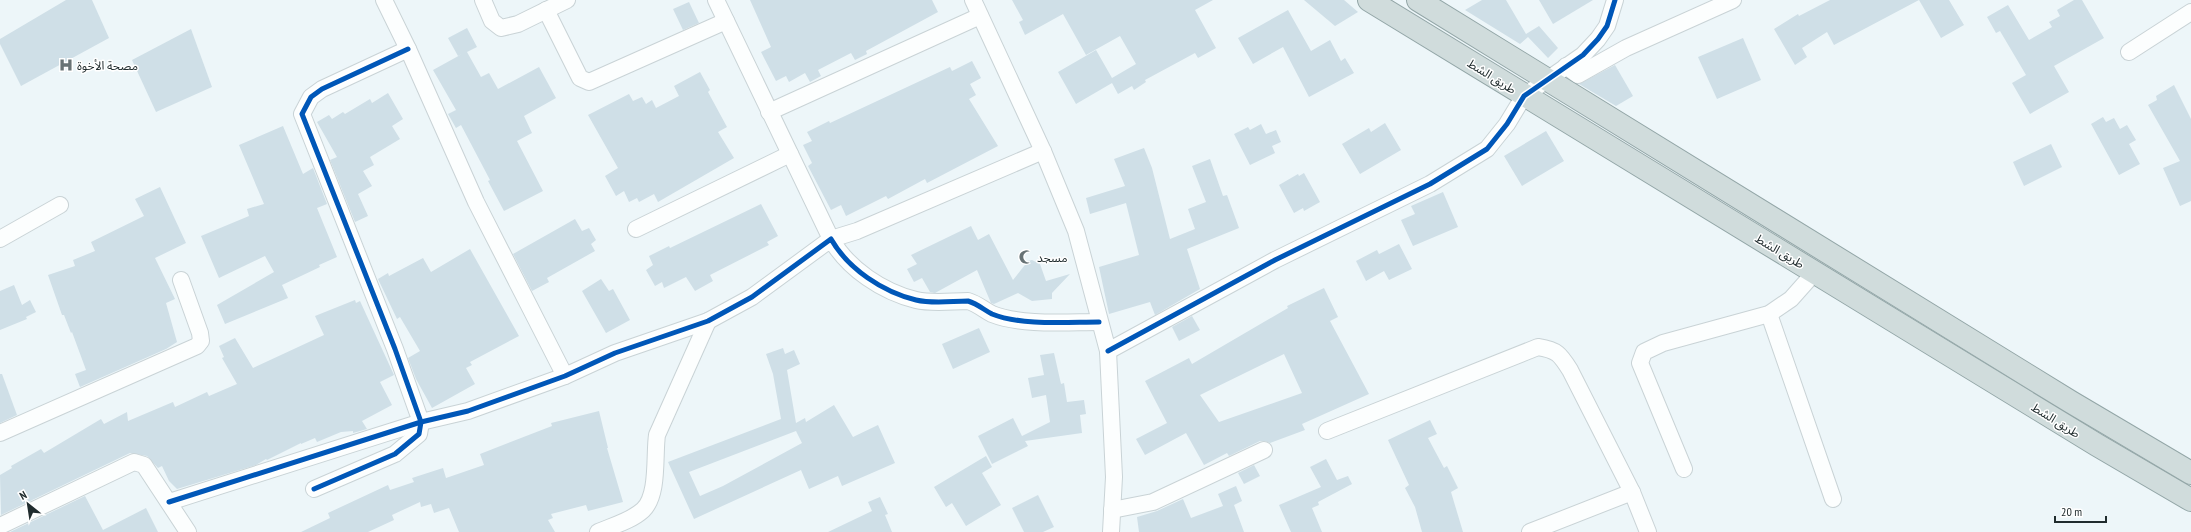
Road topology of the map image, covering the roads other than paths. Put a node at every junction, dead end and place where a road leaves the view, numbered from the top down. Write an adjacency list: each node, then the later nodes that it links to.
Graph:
1 (384, 0): 14 (street)
2 (483, 0): 10 (street)
3 (567, 0): 10 (street)
4 (716, 0): 13 (street)
5 (972, 0): 12 (street)
6 (1369, 0): 18 (highway, طريق الشط)
7 (1418, 0): 17 (highway, طريق الشط)
8 (1616, 0): 16 (street)
9 (1733, 0): 16 (street)
10 (546, 10): 13 (street)
11 (2191, 12): 15 (street)
12 (980, 16): 19 (street); 20 (street)
13 (726, 21): 19 (street)
14 (408, 49): 32 (street); 33 (street)
15 (2129, 52)
16 (1566, 66): 17 (street)
17 (1547, 82): 18 (street); 38 (highway, طريق الشط)
18 (1524, 96): 26 (highway, طريق الشط); 31 (street)
19 (769, 112): 21 (street)
20 (1043, 151): 25 (street); 30 (street)
21 (790, 154): 23 (street); 25 (street)
22 (60, 205): 24 (street)
23 (636, 229)
24 (0, 239)
25 (832, 239): 29 (street); 30 (street)
26 (1815, 272): 28 (street); 42 (highway, طريق الشط)
27 (181, 280): 35 (street)
28 (1769, 314): 37 (street); 41 (street)
29 (708, 321): 32 (street); 47 (street)
30 (1099, 322): 31 (street)
31 (1108, 350): 44 (street)
32 (565, 376): 33 (street)
33 (420, 422): 39 (street); 43 (street)
34 (1327, 431): 40 (street)
35 (0, 433)
36 (1264, 450): 44 (street)
37 (1684, 469)
38 (2191, 473)
39 (314, 489)
40 (1632, 492): 49 (street); 50 (street)
41 (1833, 498)
42 (2191, 500)
43 (169, 502): 45 (street); 46 (street)
44 (1112, 510): 48 (street)
45 (0, 526)
46 (188, 532)
47 (598, 532)
48 (1111, 532)
49 (1530, 532)
50 (1648, 532)

